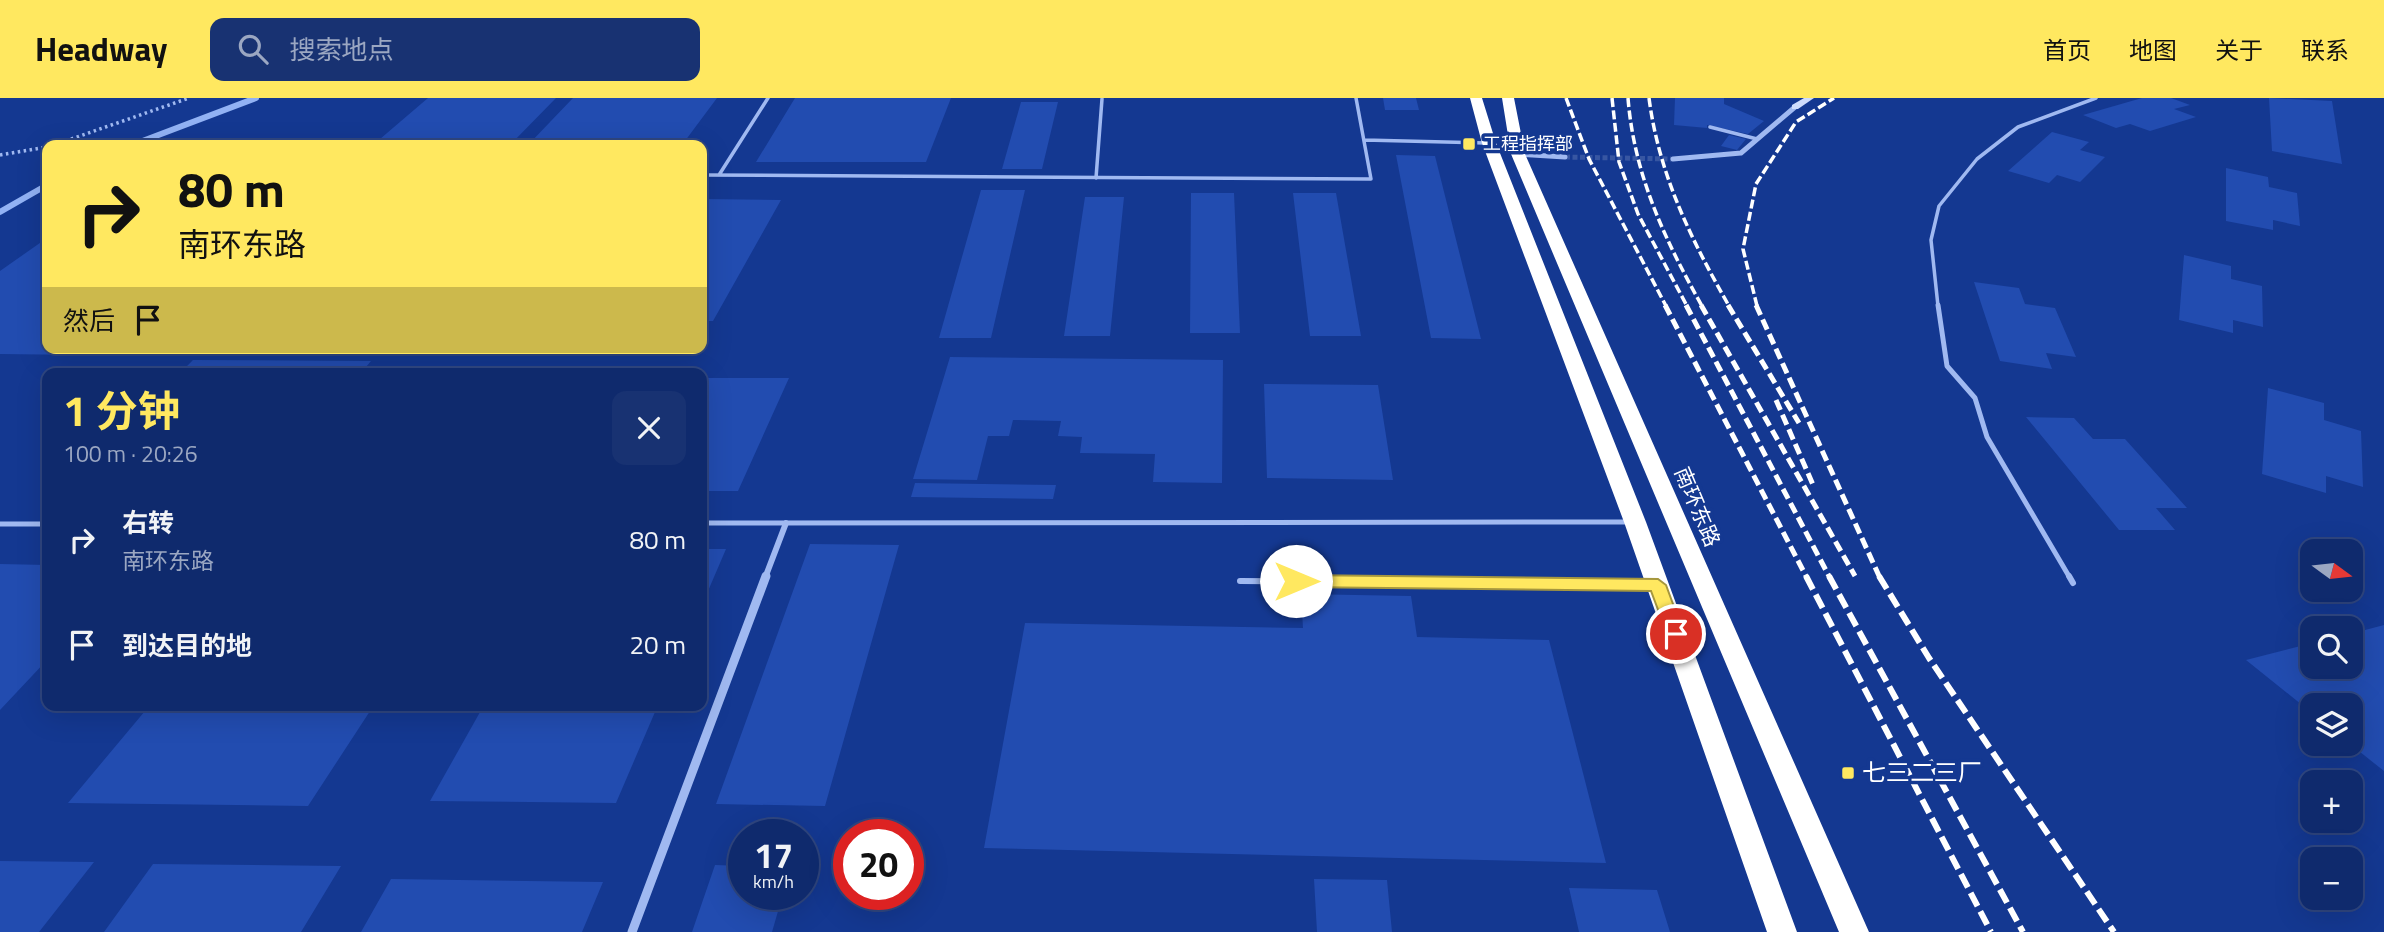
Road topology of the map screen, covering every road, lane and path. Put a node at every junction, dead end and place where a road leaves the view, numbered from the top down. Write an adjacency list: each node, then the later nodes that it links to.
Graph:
1 (189, 98): 12 (path)
2 (768, 98): 20 (lane)
3 (1356, 98): 13 (lane)
4 (1476, 98): 14 (highway)
5 (1508, 98): 16 (highway, 南环东路)
6 (1810, 98): 9 (street)
7 (2096, 98): 29 (lane)
8 (1102, 99): 22 (lane)
9 (1795, 107): 11 (street)
10 (1710, 127): 11 (lane)
11 (1757, 139): 19 (street)
12 (68, 140)
13 (1364, 140): 14 (lane); 22 (lane)
14 (1489, 143): 23 (highway)
15 (42, 148): 17 (path)
16 (1518, 154): 18 (street); 33 (highway, 南环东路)
17 (0, 155)
18 (1565, 157)
19 (1673, 159)
20 (719, 175): 21 (lane); 22 (lane)
21 (707, 176)
22 (1096, 178)
23 (1635, 522): 25 (lane); 30 (highway)
24 (707, 523): 25 (lane)
25 (786, 523): 31 (street)
26 (0, 524): 27 (lane)
27 (42, 524)
28 (1240, 581): 30 (lane)
29 (2073, 583)
30 (1658, 585): 32 (highway)
31 (632, 932)
32 (1783, 932)
33 (1854, 932)

